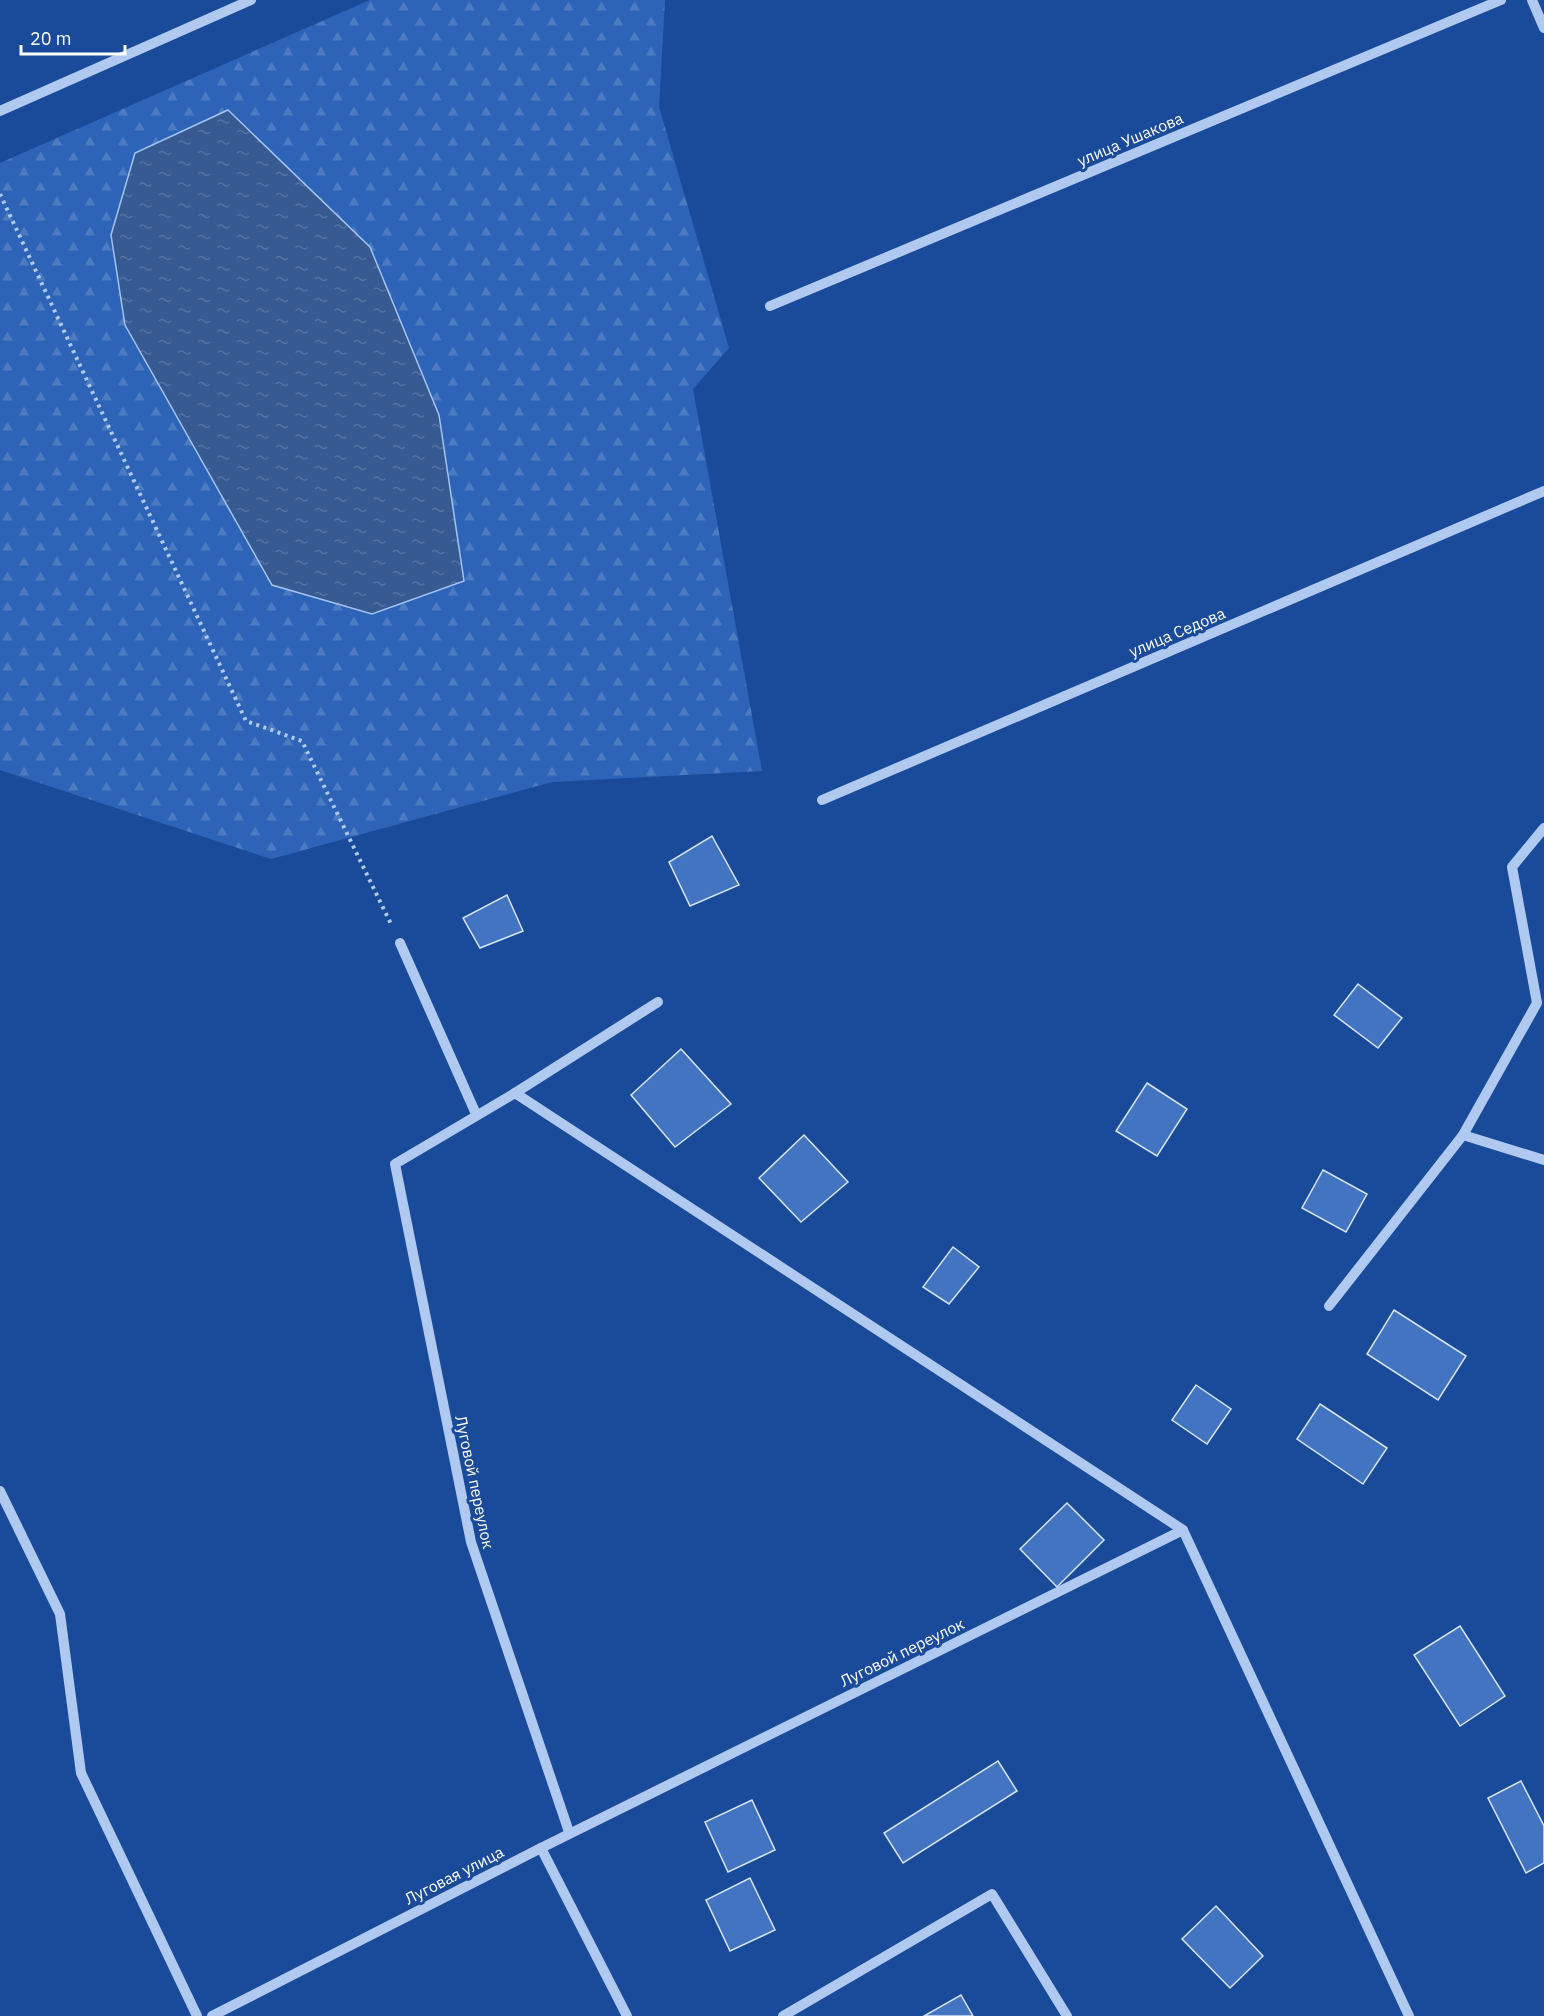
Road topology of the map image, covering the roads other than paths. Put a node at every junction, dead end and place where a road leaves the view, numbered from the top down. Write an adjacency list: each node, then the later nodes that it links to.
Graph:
1 (251, 0): 5 (street)
2 (1501, 0): 6 (street, улица Ушакова)
3 (1532, 0): 4 (street)
4 (1544, 28)
5 (0, 111)
6 (770, 306)
7 (1544, 491): 8 (street, улица Седова)
8 (822, 800)
9 (1544, 828): 14 (street)
10 (400, 943): 13 (street)
11 (658, 1002): 12 (street)
12 (515, 1093): 13 (street); 18 (street)
13 (476, 1114): 19 (street, Луговой переулок)
14 (1463, 1135): 15 (street); 16 (street)
15 (1544, 1160)
16 (1329, 1306)
17 (0, 1491): 21 (street)
18 (1183, 1530): 19 (street, Луговой переулок); 26 (street)
19 (569, 1832): 20 (street, Луговой переулок)
20 (541, 1848): 22 (street, Луговая улица); 23 (street)
21 (197, 2016)
22 (212, 2016)
23 (627, 2016)
24 (783, 2016): 25 (street)
25 (1067, 2016)
26 (1409, 2016)

